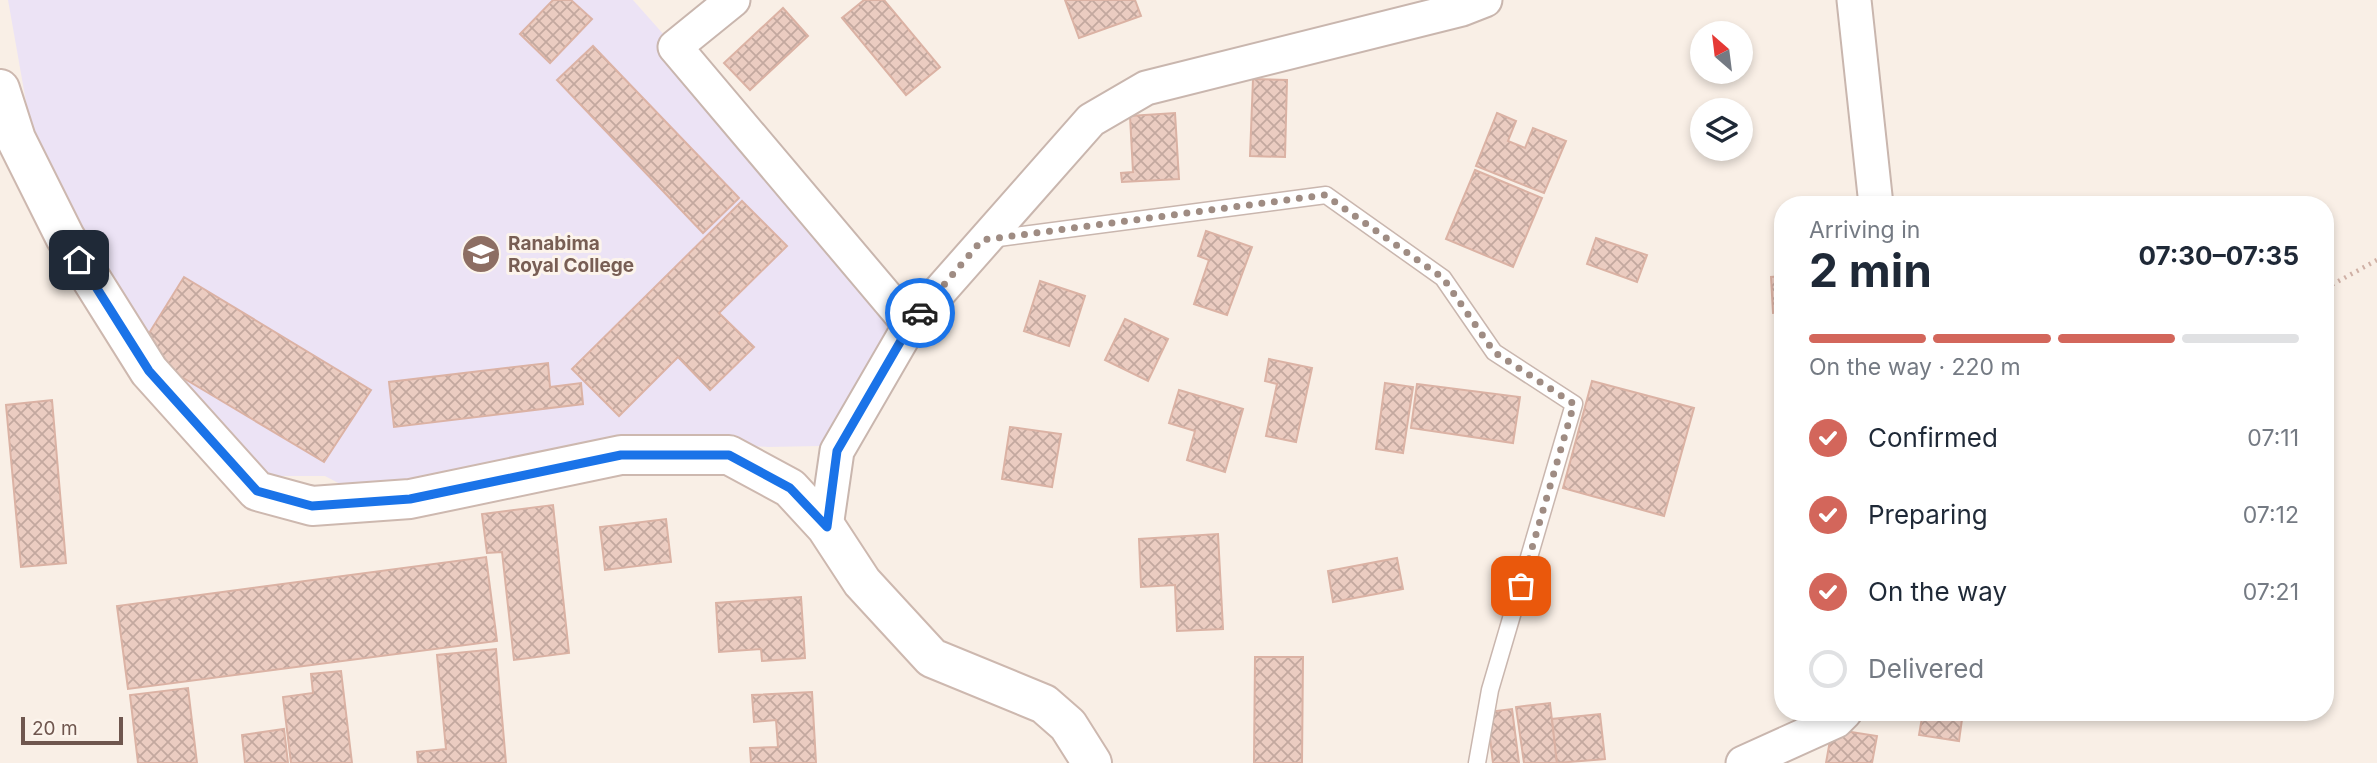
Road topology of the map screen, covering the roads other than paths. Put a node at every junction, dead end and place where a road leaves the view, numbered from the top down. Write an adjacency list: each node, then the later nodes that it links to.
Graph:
1 (733, 0): 7 (street)
2 (1485, 0): 6 (street)
3 (1854, 0): 5 (street)
4 (0, 89): 8 (street)
5 (1875, 196)
6 (982, 240): 7 (street); 11 (lane)
7 (910, 325): 8 (street)
8 (827, 527): 10 (street)
9 (1836, 721): 12 (street)
10 (1092, 763)
11 (1477, 763)
12 (1744, 763)

